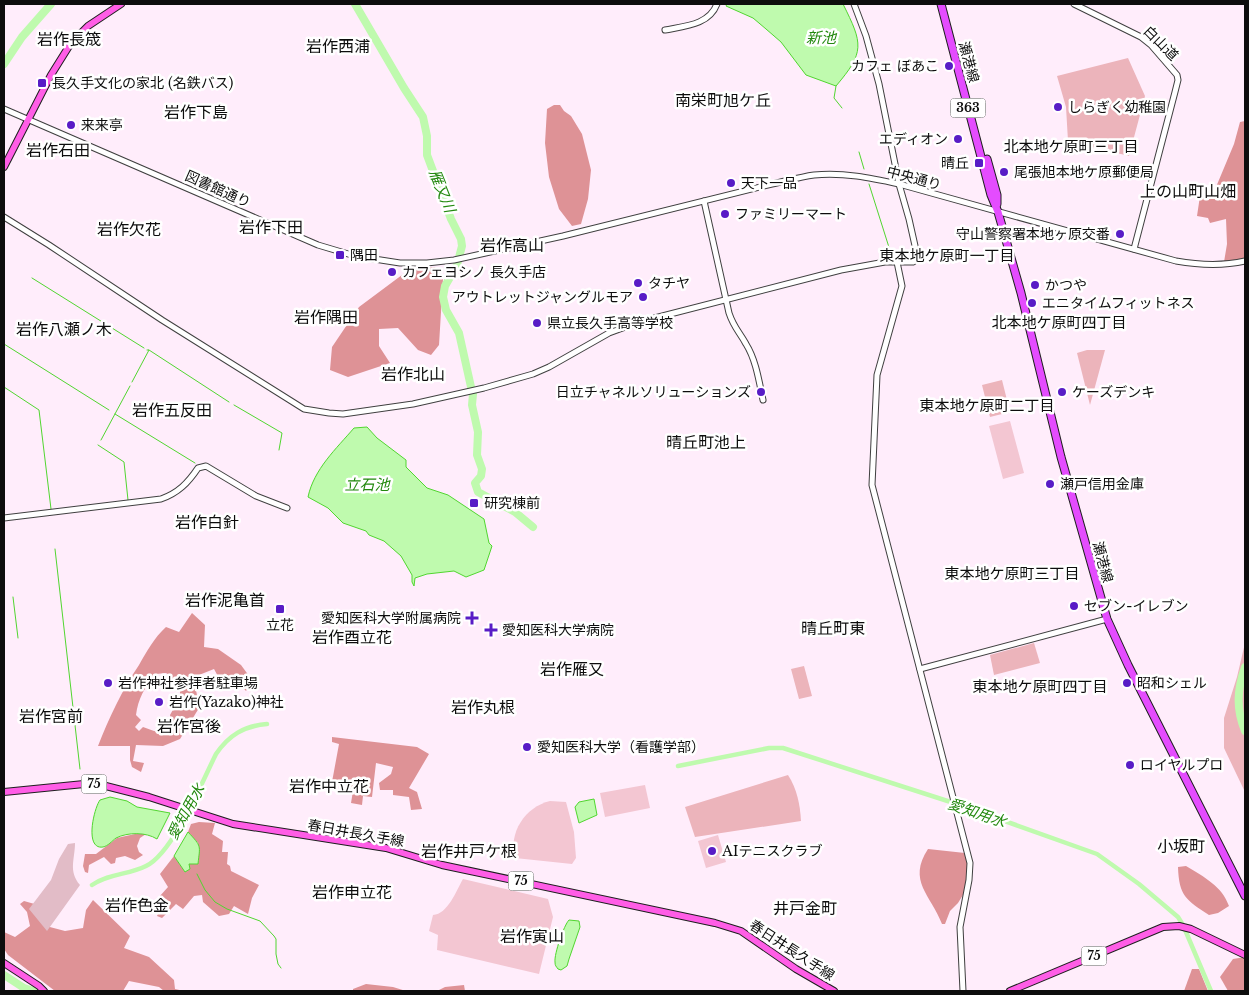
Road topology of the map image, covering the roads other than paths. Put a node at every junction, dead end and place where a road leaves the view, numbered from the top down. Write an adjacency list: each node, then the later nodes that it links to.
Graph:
1 (121, 4): 9 (main road)
2 (717, 4): 7 (street)
3 (854, 4): 11 (street)
4 (941, 4): 13 (highway, 瀬港線 / 363)
5 (945, 4): 13 (highway, 瀬港線 / 363)
6 (1074, 4): 16 (street, 白山道)
7 (666, 30)
8 (4, 108): 9 (street, 図書館通り)
9 (28, 119): 10 (main road); 15 (street, 図書館通り)
10 (4, 167)
11 (899, 184): 12 (street, 中央通り); 13 (street, 中央通り); 18 (street)
12 (704, 201): 15 (street, 中央通り); 19 (street)
13 (998, 212): 16 (street, 中央通り); 23 (highway, 瀬港線 / 363)
14 (4, 217): 19 (street)
15 (576, 232)
16 (1134, 249): 17 (street, 中央通り)
17 (1245, 261)
18 (897, 262): 19 (street); 24 (street)
19 (727, 300): 20 (street)
20 (763, 400)
21 (287, 508): 22 (street)
22 (4, 518)
23 (1107, 618): 24 (street); 26 (highway, 瀬港線 / 363)
24 (920, 669): 31 (street)
25 (4, 792): 30 (main road, 春日井長久手線 / 75)
26 (1245, 896)
27 (1245, 955): 32 (main road, 75)
28 (4, 963): 29 (main road)
29 (44, 991)
30 (834, 991)
31 (963, 991)
32 (1010, 991)

